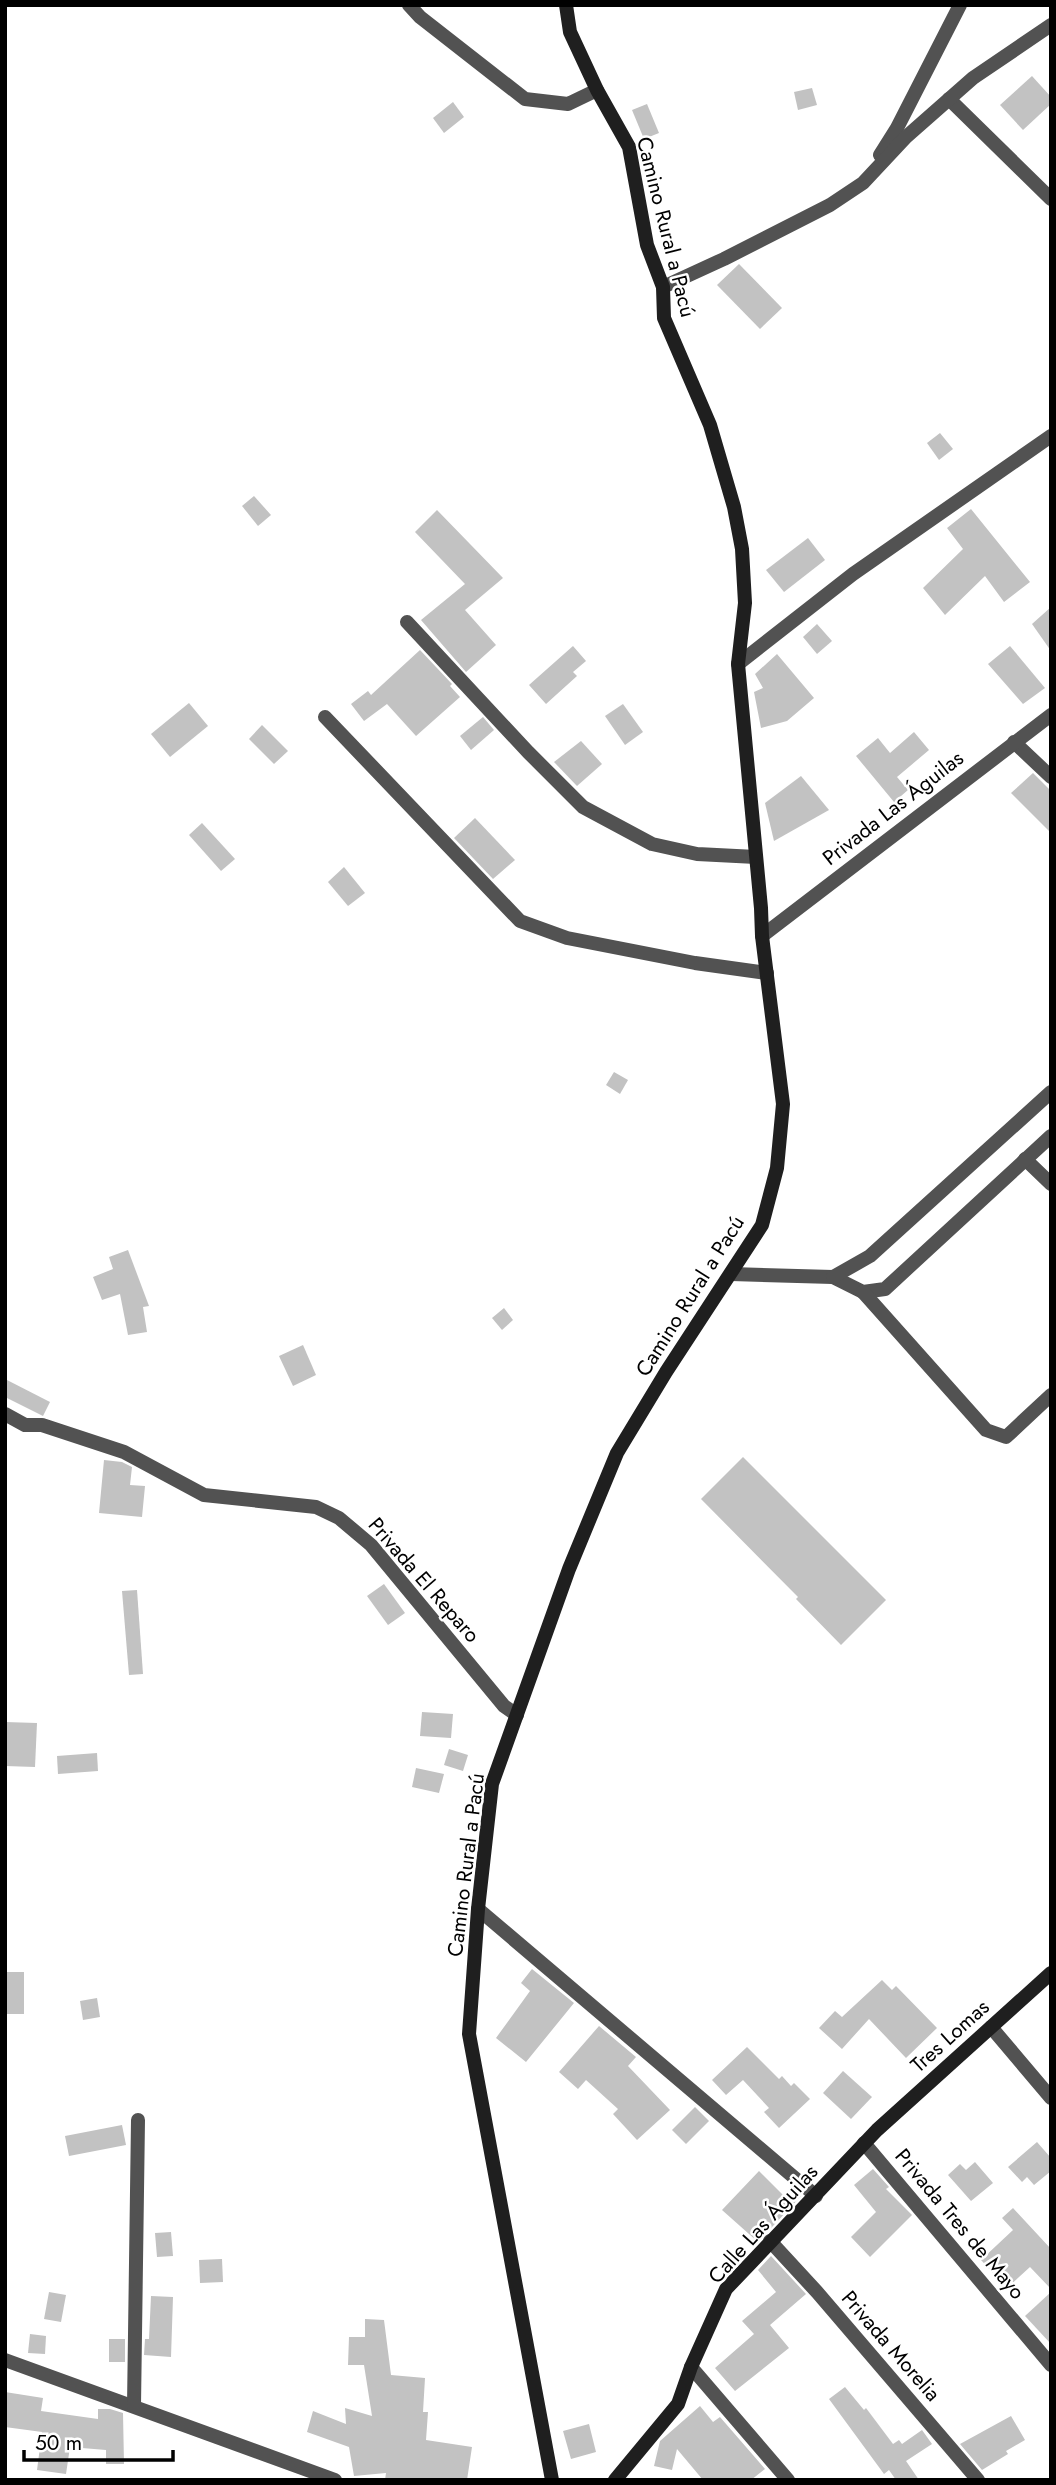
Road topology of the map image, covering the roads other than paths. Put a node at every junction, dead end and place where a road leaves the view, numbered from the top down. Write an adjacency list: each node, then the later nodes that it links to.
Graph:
1 (409, 5): 5 (street)
2 (566, 5): 5 (street, Camino Rural a Pacú)
3 (960, 5): 7 (street)
4 (1051, 25): 6 (street)
5 (597, 90): 9 (street, Camino Rural a Pacú)
6 (949, 99): 7 (street); 8 (street)
7 (863, 183): 9 (street)
8 (1051, 199)
9 (663, 287): 12 (street, Camino Rural a Pacú)
10 (1051, 436): 12 (street)
11 (407, 622): 17 (street)
12 (738, 664): 17 (street, Camino Rural a Pacú)
13 (1051, 715): 15 (street, Privada Las Águilas)
14 (325, 718): 19 (street)
15 (1014, 741): 16 (street); 18 (street, Privada Las Águilas)
16 (1051, 777)
17 (757, 857): 18 (street, Camino Rural a Pacú)
18 (762, 936): 19 (street, Camino Rural a Pacú)
19 (767, 973): 24 (street, Camino Rural a Pacú)
20 (1051, 1092): 25 (street)
21 (1051, 1136): 22 (street)
22 (1026, 1159): 23 (street); 26 (street)
23 (1051, 1184)
24 (731, 1274): 25 (street); 29 (street, Camino Rural a Pacú)
25 (833, 1277): 26 (street)
26 (863, 1292): 27 (street)
27 (1051, 1395)
28 (5, 1414): 29 (street, Privada El Reparo)
29 (517, 1715): 30 (street, Camino Rural a Pacú)
30 (478, 1909): 36 (street); 43 (street, Camino Rural a Pacú)
31 (1051, 1973): 32 (street, Tres Lomas)
32 (991, 2027): 33 (street); 35 (street, Tres Lomas)
33 (1051, 2098)
34 (138, 2120): 41 (street)
35 (864, 2143): 36 (street, Calle Las Águilas); 39 (street, Privada Tres de Mayo)
36 (816, 2196): 37 (street, Calle Las Águilas)
37 (770, 2241): 40 (street, Calle Las Águilas); 46 (street, Privada Morelia)
38 (5, 2360): 41 (street)
39 (1051, 2365)
40 (691, 2367): 44 (street, Calle Las Águilas); 45 (street)
41 (134, 2406): 42 (street)
42 (335, 2480)
43 (552, 2480)
44 (615, 2480)
45 (788, 2480)
46 (978, 2480)

